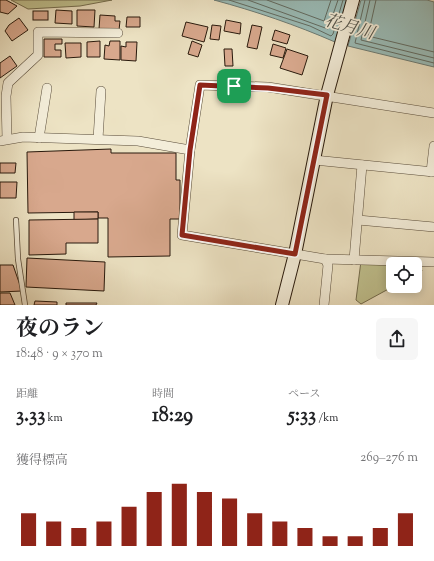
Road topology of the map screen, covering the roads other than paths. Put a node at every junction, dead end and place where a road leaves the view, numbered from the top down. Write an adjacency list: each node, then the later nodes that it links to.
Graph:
1 (353, 0): 5 (street)
2 (118, 33): 9 (street)
3 (47, 88): 7 (street)
4 (101, 90): 8 (street)
5 (327, 95): 6 (street); 11 (street); 12 (street)
6 (434, 113)
7 (39, 138): 8 (street); 9 (street)
8 (98, 139): 11 (street)
9 (4, 140)
10 (434, 146): 14 (street)
11 (190, 150): 18 (street)
12 (314, 160): 13 (street); 18 (street)
13 (362, 165): 14 (street); 16 (street)
14 (432, 172)
15 (16, 220): 22 (lane)
16 (358, 220): 17 (street); 20 (street)
17 (434, 227)
18 (295, 254): 19 (street); 23 (street)
19 (325, 259): 20 (street); 24 (street)
20 (354, 260): 21 (street)
21 (434, 262)
22 (25, 305)
23 (282, 305)
24 (324, 305)

